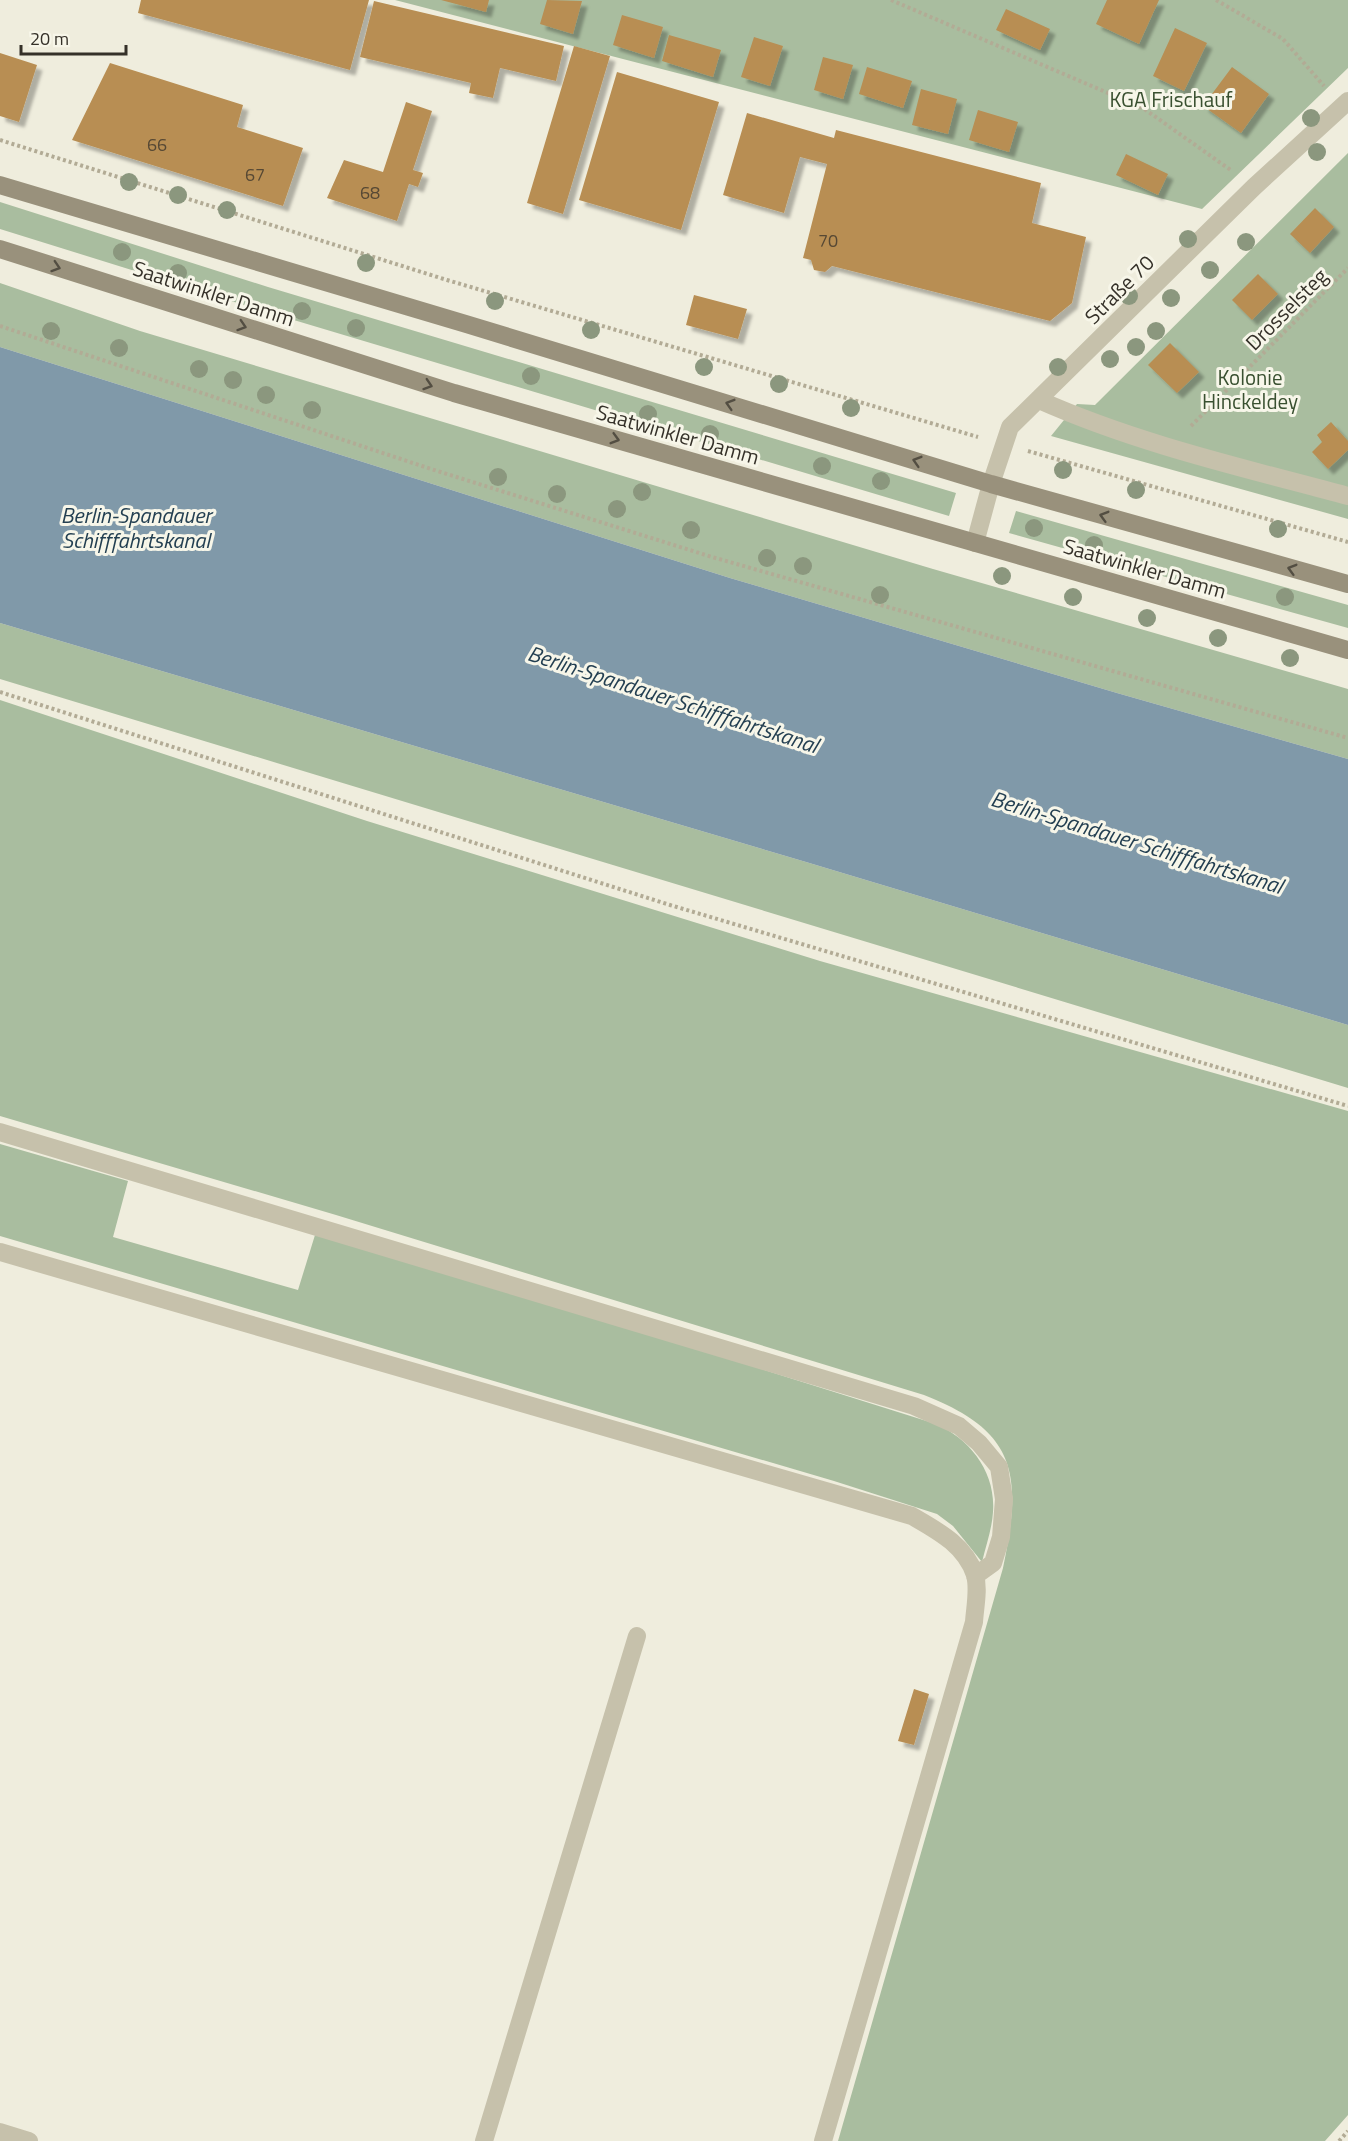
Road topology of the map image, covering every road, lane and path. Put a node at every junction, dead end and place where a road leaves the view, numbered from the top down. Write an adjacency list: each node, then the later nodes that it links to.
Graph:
1 (891, 0): 6 (path)
2 (1216, 0): 3 (path)
3 (1345, 104): 6 (lane, Straße 70)
4 (0, 140): 11 (path)
5 (0, 185): 13 (main road, Saatwinkler Damm, one-way to 5)
6 (1254, 187): 10 (lane, Straße 70)
7 (0, 249): 16 (main road, Saatwinkler Damm, one-way to 16)
8 (1348, 268): 12 (path, Drosselsteg)
9 (0, 326): 20 (path)
10 (1039, 400): 11 (lane, Straße 70); 12 (lane)
11 (1004, 444): 13 (lane, Straße 70); 15 (path)
12 (1169, 448): 14 (lane)
13 (991, 484): 16 (lane, Straße 70); 17 (main road, Saatwinkler Damm, one-way to 13)
14 (1348, 496)
15 (1348, 542)
16 (975, 543): 18 (main road, Saatwinkler Damm)
17 (1348, 584)
18 (1348, 650)
19 (0, 692): 21 (path)
20 (1348, 738)
21 (1348, 1106)
22 (0, 1132): 24 (lane)
23 (0, 1252): 24 (lane)
24 (975, 1576): 30 (lane)
25 (637, 1636): 29 (lane)
26 (1348, 2131): 31 (path)
27 (0, 2132): 28 (lane)
28 (29, 2141)
29 (484, 2141)
30 (823, 2141)
31 (1339, 2141)

